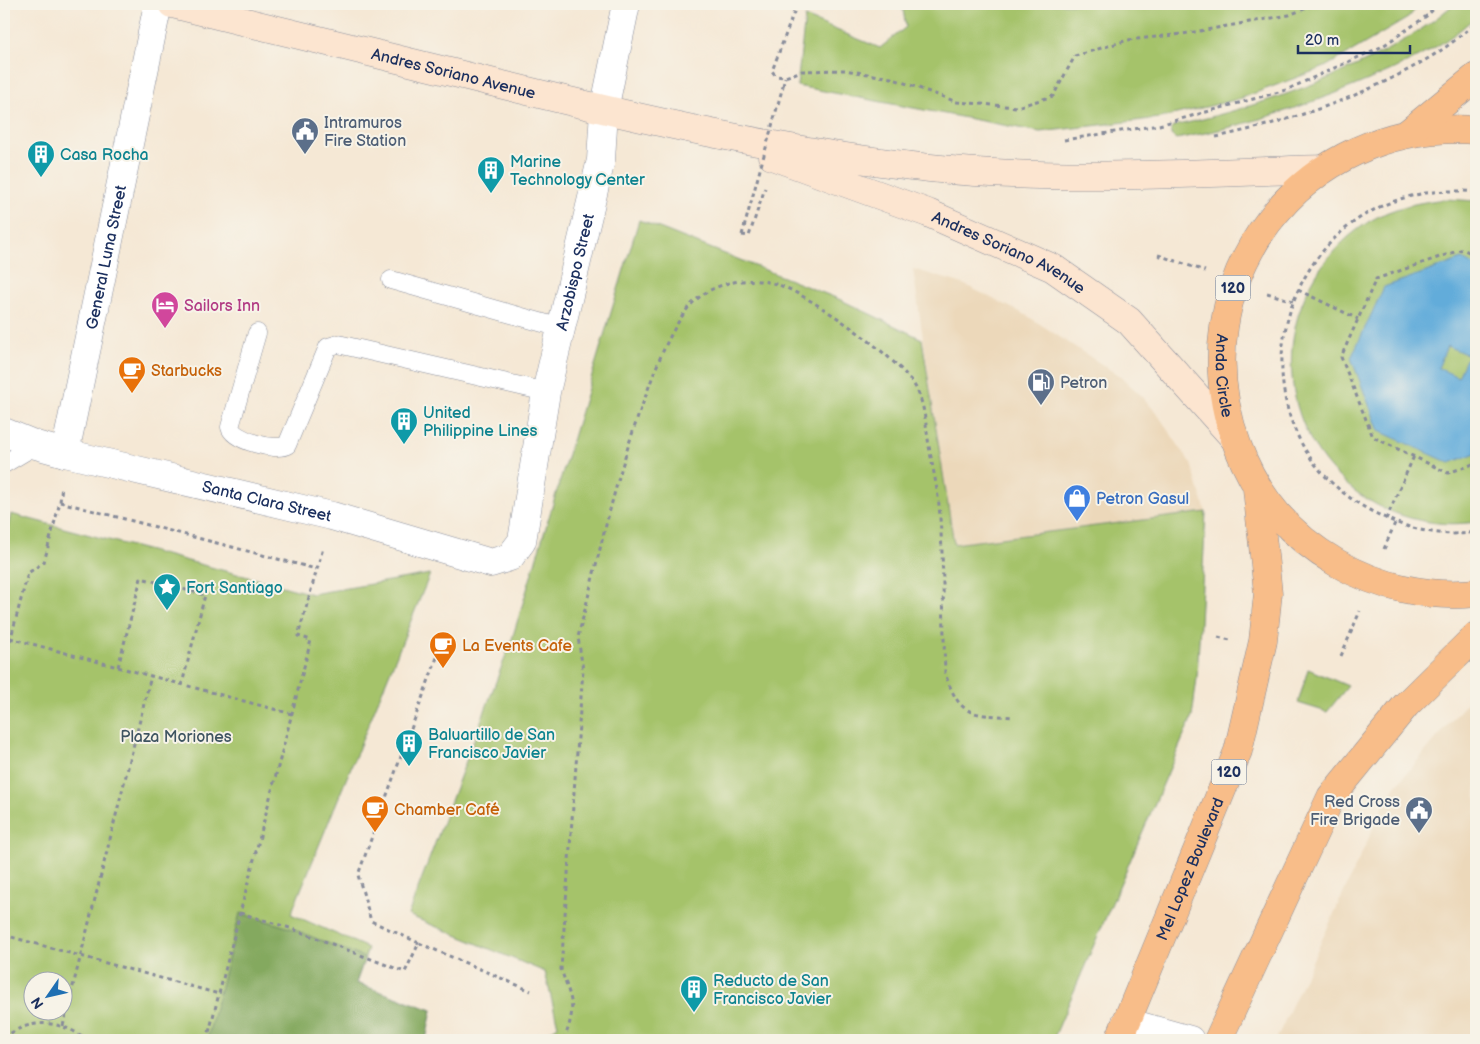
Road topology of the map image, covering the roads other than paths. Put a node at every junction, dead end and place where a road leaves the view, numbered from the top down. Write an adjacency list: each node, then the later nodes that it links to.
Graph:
1 (158, 4): 17 (street, General Luna Street)
2 (172, 4): 5 (street, Andres Soriano Avenue)
3 (626, 4): 5 (street, Arzobispo Street)
4 (1476, 77): 7 (highway, 120)
5 (604, 110): 8 (street, Andres Soriano Avenue); 11 (street, Arzobispo Street)
6 (1476, 130): 7 (highway, Anda Circle / 120)
7 (1405, 135): 9 (highway, Anda Circle / 120)
8 (736, 139): 9 (street, Andres Soriano Avenue); 15 (street, Andres Soriano Avenue)
9 (1324, 169): 15 (highway, Anda Circle / 120)
10 (391, 280): 11 (lane)
11 (561, 328): 13 (street, Arzobispo Street)
12 (257, 334): 13 (lane)
13 (546, 392): 20 (street, Arzobispo Street)
14 (4, 432): 16 (street, Santa Clara Street)
15 (1234, 438): 19 (highway, Anda Circle / 120)
16 (36, 445): 17 (street, Santa Clara Street); 18 (lane)
17 (65, 453): 20 (street, Santa Clara Street)
18 (4, 464)
19 (1257, 488): 21 (highway, Anda Circle / 120); 23 (highway, Mel Lopez Boulevard / 120)
20 (522, 541)
21 (1476, 592)
22 (1476, 636): 25 (highway)
23 (1123, 1031): 24 (street)
24 (1190, 1040)
25 (1218, 1040)

